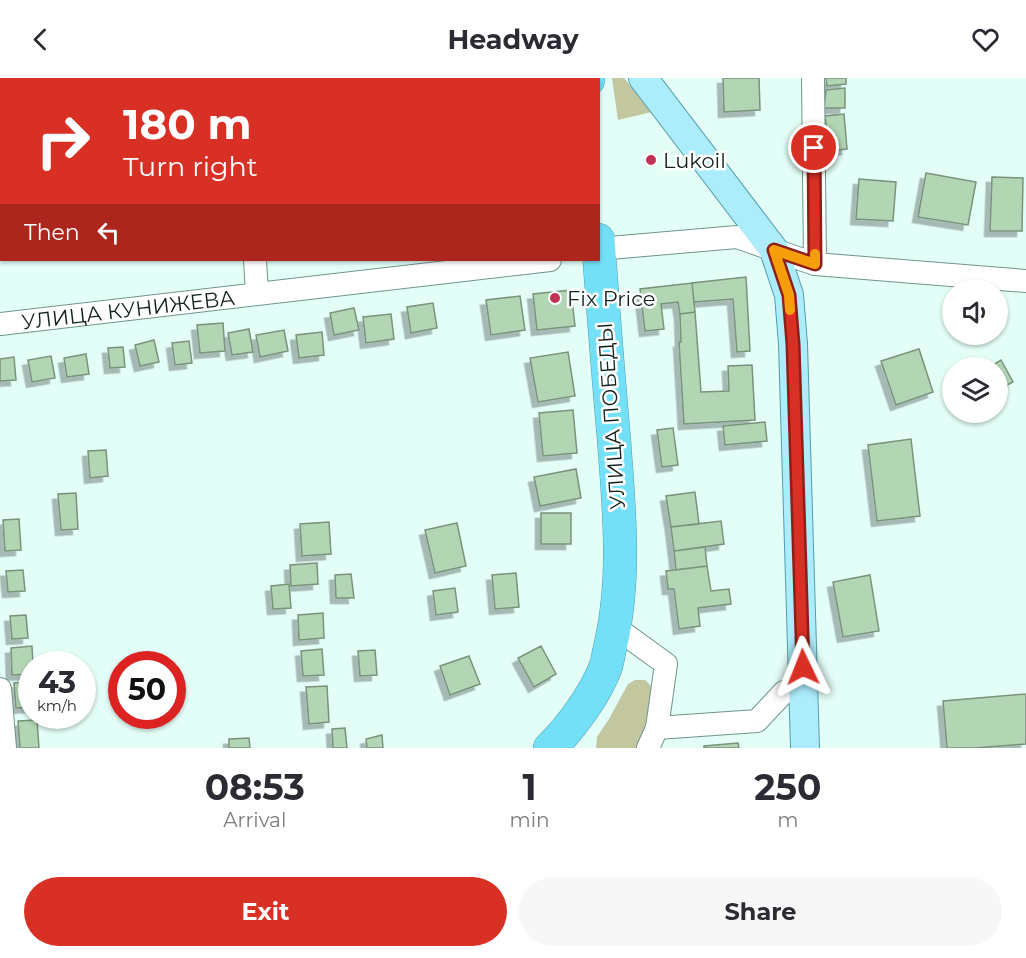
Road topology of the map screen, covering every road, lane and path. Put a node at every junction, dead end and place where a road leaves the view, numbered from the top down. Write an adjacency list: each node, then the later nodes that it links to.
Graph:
1 (813, 78): 8 (street)
2 (653, 83): 4 (main road)
3 (600, 249): 4 (street)
4 (774, 250): 8 (street); 14 (main road)
5 (255, 261): 10 (street, УЛИЦА КУНИЖЕВА)
6 (541, 261): 10 (street, УЛИЦА КУНИЖЕВА)
7 (600, 261): 12 (highway, УЛИЦА ПОБЕДЫ)
8 (815, 264): 9 (street)
9 (1026, 281)
10 (257, 294): 11 (street, УЛИЦА КУНИЖЕВА)
11 (0, 324)
12 (615, 627): 15 (street); 17 (highway, УЛИЦА ПОБЕДЫ)
13 (0, 689): 16 (street)
14 (804, 690): 15 (street); 18 (main road)
15 (652, 738)
16 (5, 748)
17 (550, 748)
18 (805, 748)

